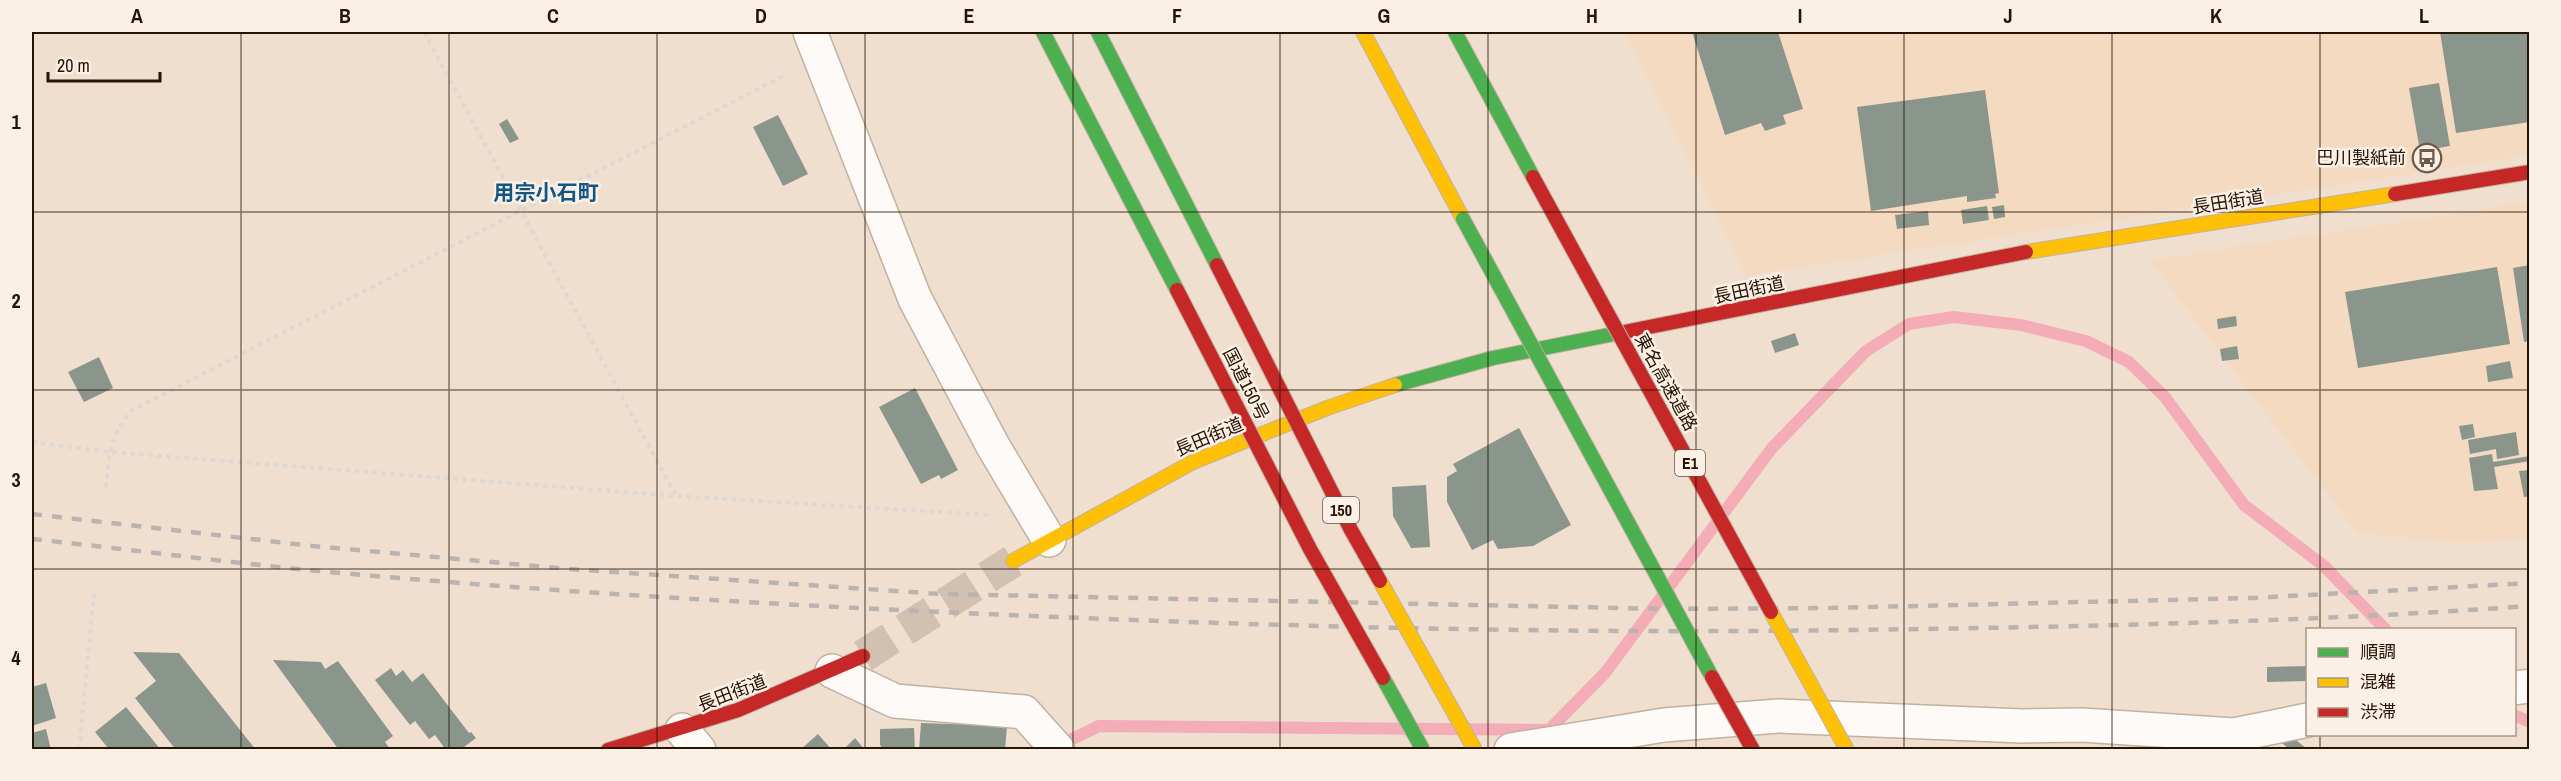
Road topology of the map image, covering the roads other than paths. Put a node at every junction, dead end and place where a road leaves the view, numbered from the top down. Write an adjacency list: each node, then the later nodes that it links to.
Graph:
1 (1043, 32): 15 (main road, 国道150号 / 150, bridge)
2 (1098, 32): 16 (main road, 国道150号 / 150, bridge)
3 (1363, 32): 18 (main road, bridge)
4 (1455, 32): 19 (main road, 東名高速道路 / E1, bridge)
5 (815, 44): 7 (street)
6 (2529, 172): 7 (main road, 長田街道)
7 (1041, 529): 8 (main road, 長田街道)
8 (1013, 561)
9 (863, 656): 10 (main road, 長田街道)
10 (832, 671): 12 (main road, 長田街道); 14 (street)
11 (2306, 720): 17 (street)
12 (691, 740): 13 (main road, 長田街道)
13 (608, 750)
14 (1058, 750)
15 (1423, 750)
16 (1475, 750)
17 (1511, 750)
18 (1753, 750)
19 (1847, 750)

